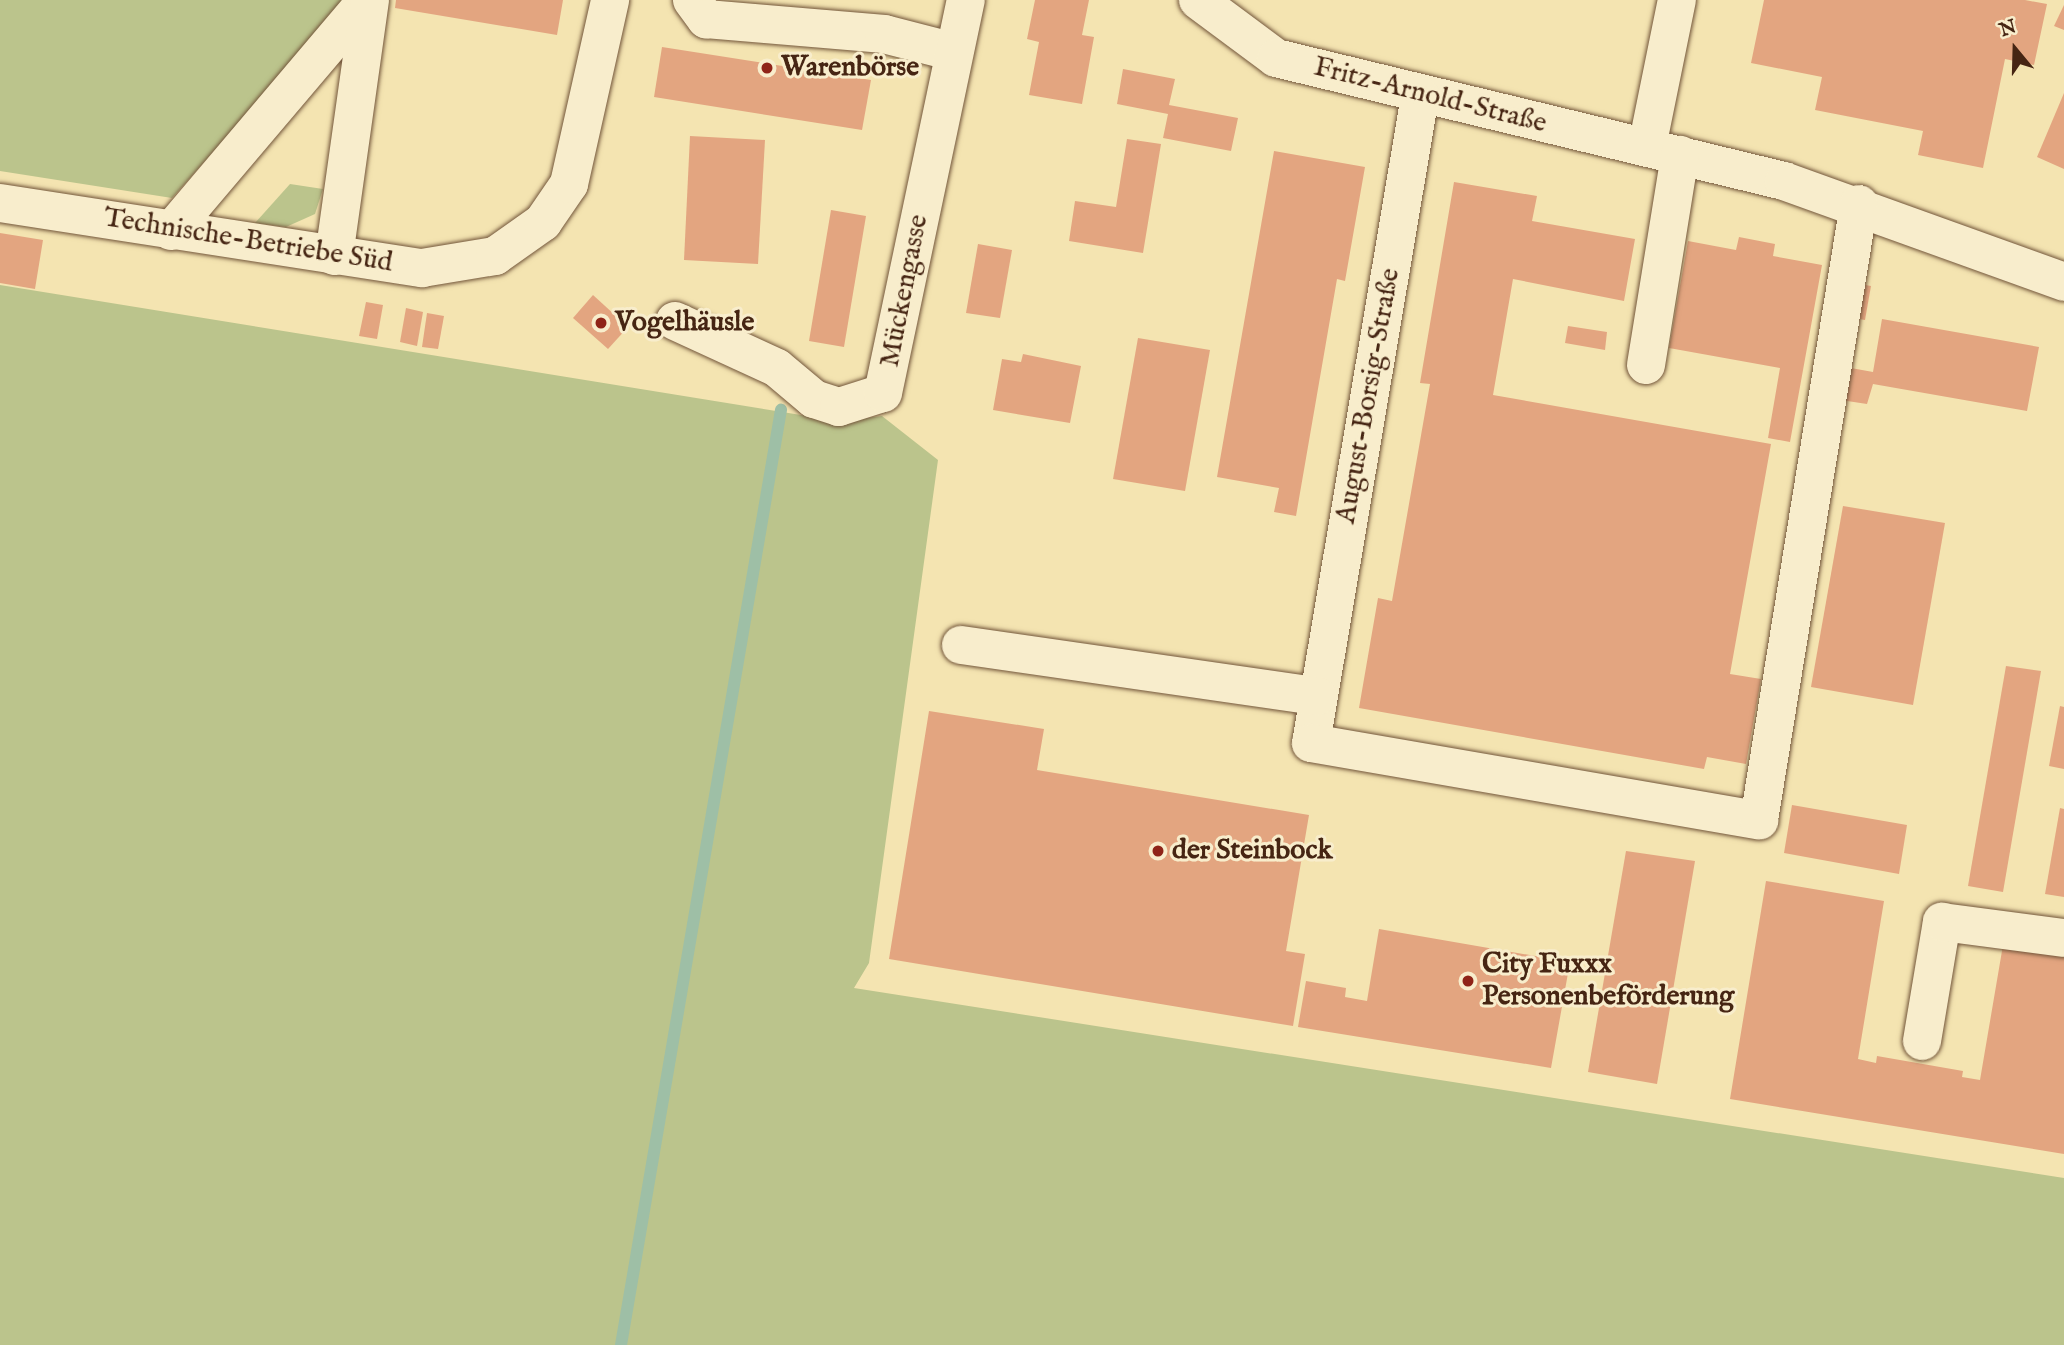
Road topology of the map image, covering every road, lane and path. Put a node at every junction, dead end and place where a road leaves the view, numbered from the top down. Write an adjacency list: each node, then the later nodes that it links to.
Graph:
1 (368, 0): 12 (street); 13 (street)
2 (610, 0): 13 (street, Technische-Betriebe Süd)
3 (692, 0): 7 (street)
4 (966, 0): 7 (street, Mückengasse)
5 (1198, 0): 8 (street, Fritz-Arnold-Straße)
6 (1677, 0): 9 (street)
7 (954, 52): 15 (street, Mückengasse)
8 (1420, 96): 9 (street, Fritz-Arnold-Straße); 18 (street, August-Borsig-Straße)
9 (1663, 151): 11 (street, Fritz-Arnold-Straße); 16 (street)
10 (0, 203): 12 (street, Technische-Betriebe Süd)
11 (1859, 204): 14 (street, Fritz-Arnold-Straße); 18 (street, August-Borsig-Straße)
12 (171, 231): 13 (street, Technische-Betriebe Süd)
13 (334, 256)
14 (2064, 282)
15 (675, 321)
16 (1646, 365)
17 (961, 645): 18 (street)
18 (1317, 696)
19 (2064, 938): 20 (street)
20 (1922, 1041)

